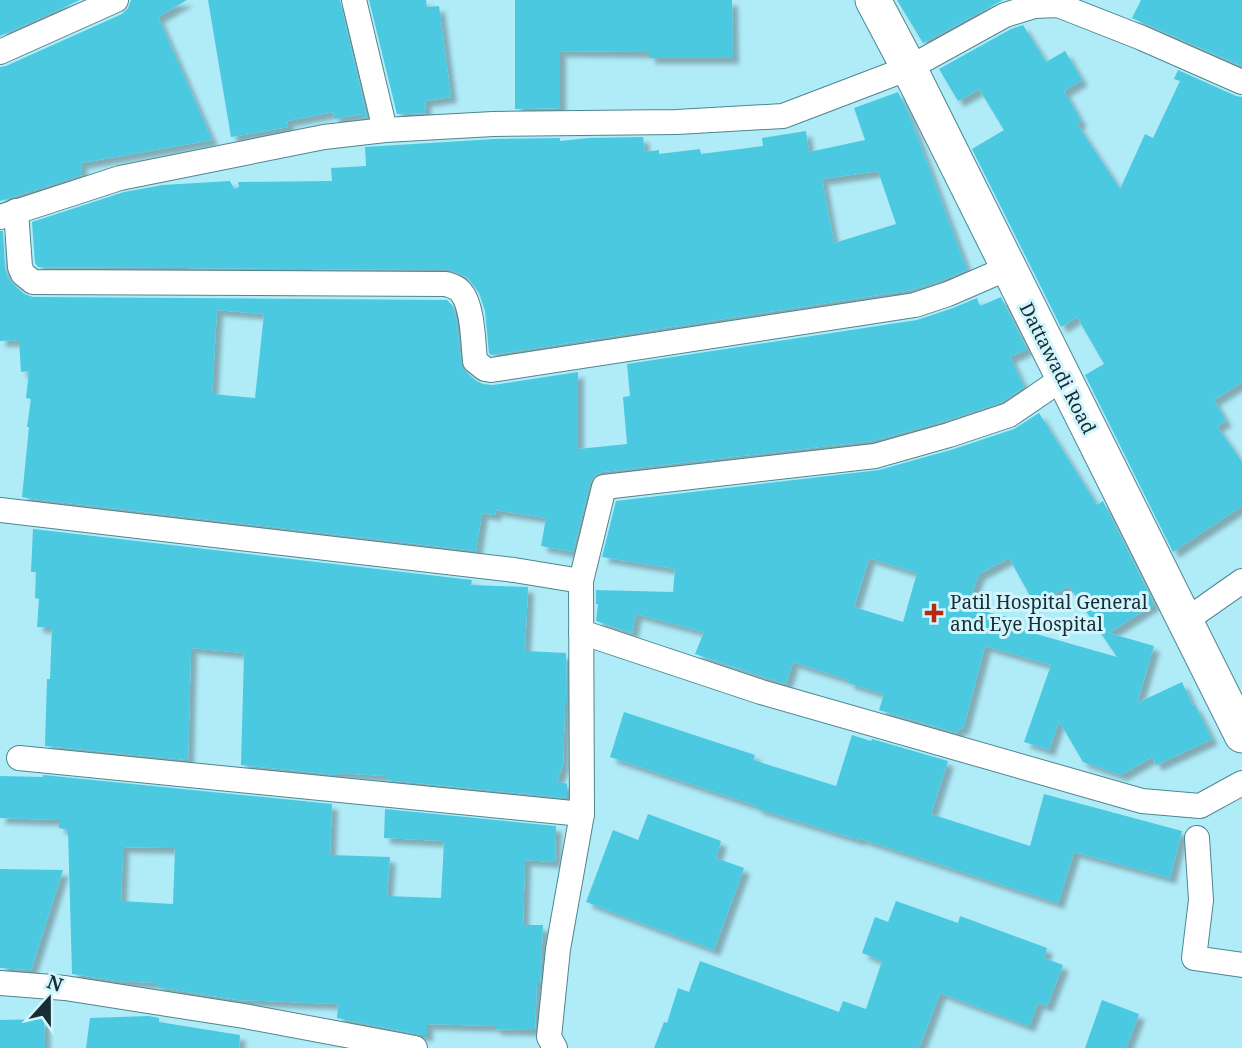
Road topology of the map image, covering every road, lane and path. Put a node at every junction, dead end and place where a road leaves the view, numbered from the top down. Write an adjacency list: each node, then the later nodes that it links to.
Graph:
1 (116, 0): 4 (street)
2 (354, 0): 7 (street)
3 (873, 0): 5 (street, Dattawadi Road)
4 (0, 52)
5 (909, 68): 6 (street); 7 (street); 9 (street, Dattawadi Road)
6 (1242, 82)
7 (385, 130): 8 (street)
8 (8, 214): 9 (street)
9 (1007, 268): 10 (street, Dattawadi Road)
10 (1063, 378): 12 (street); 14 (street, Dattawadi Road)
11 (0, 510): 12 (street)
12 (582, 581): 15 (street)
13 (1242, 581): 14 (street)
14 (1185, 621): 16 (street, Dattawadi Road)
15 (581, 632): 18 (street); 19 (street)
16 (1242, 735)
17 (19, 758): 19 (street)
18 (1242, 783)
19 (582, 814): 24 (street)
20 (1197, 838): 21 (street)
21 (1242, 965)
22 (0, 983): 23 (street)
23 (415, 1048)
24 (555, 1048)

